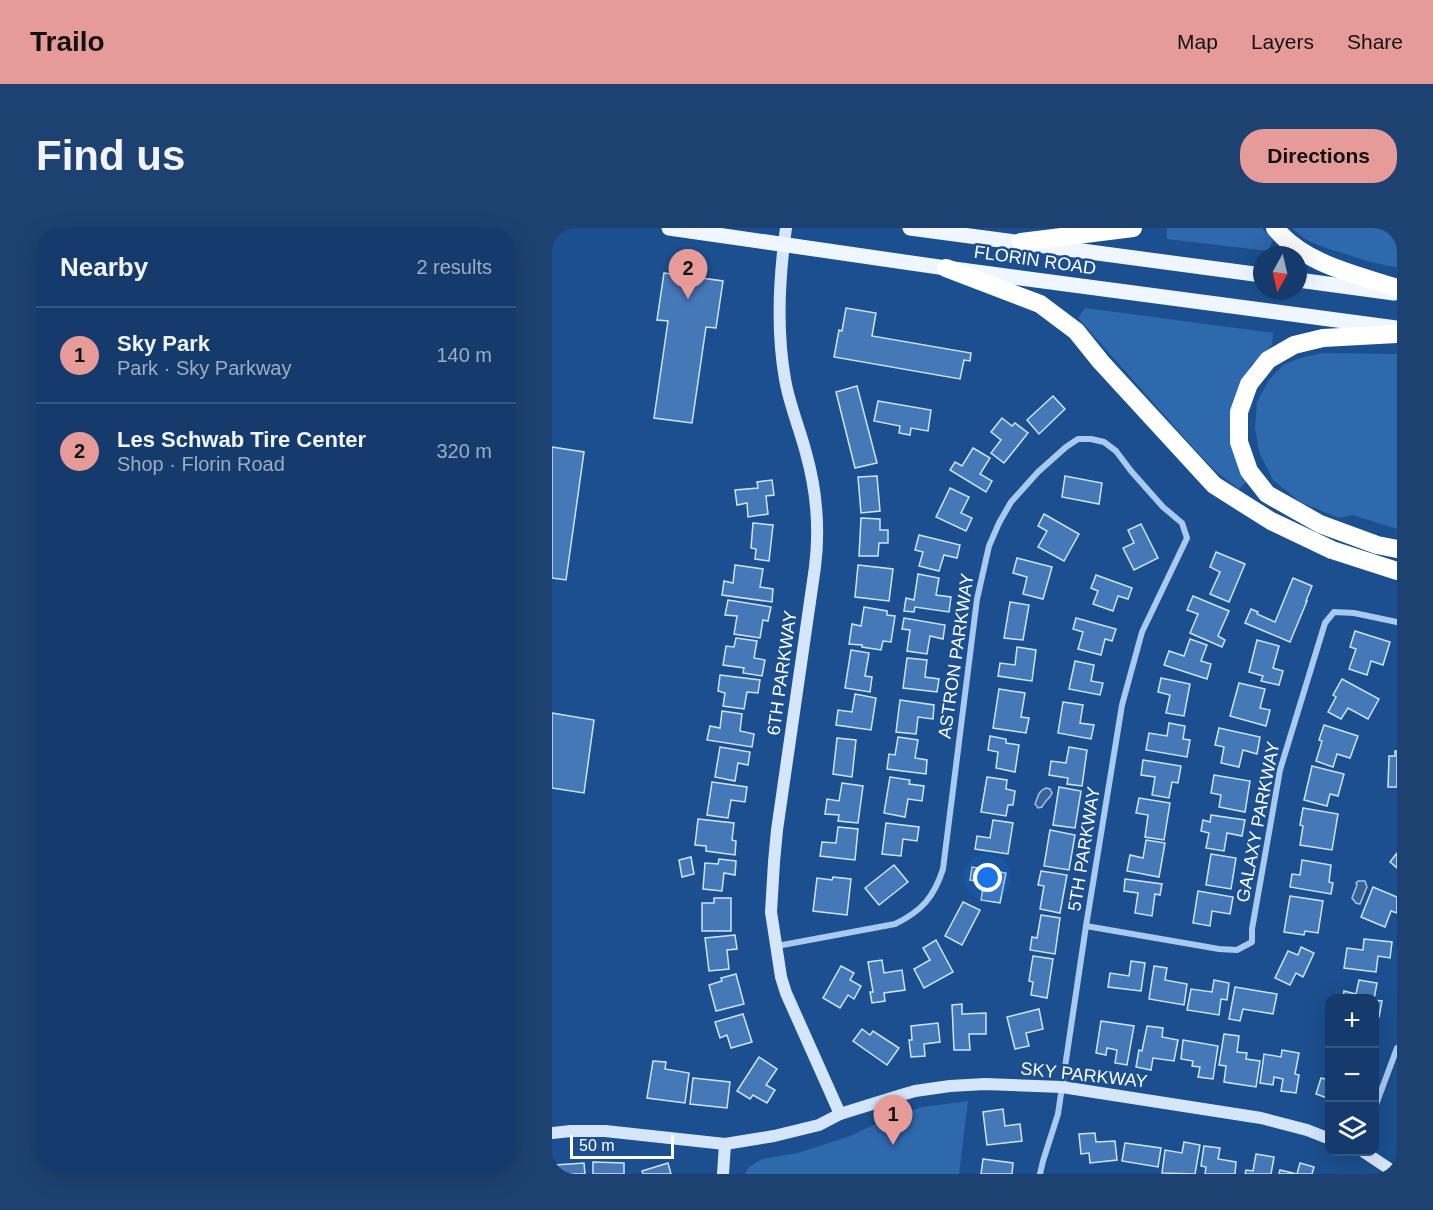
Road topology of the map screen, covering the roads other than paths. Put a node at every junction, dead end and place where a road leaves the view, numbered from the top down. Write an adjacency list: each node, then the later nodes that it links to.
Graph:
1 (669, 228): 7 (main road, FLORIN ROAD)
2 (786, 228): 7 (street, 6TH PARKWAY)
3 (910, 228): 6 (main road, FLORIN ROAD)
4 (1132, 228): 6 (highway)
5 (1275, 228): 11 (highway)
6 (1021, 242): 9 (main road, FLORIN ROAD)
7 (784, 245): 8 (main road, FLORIN ROAD); 20 (street, 6TH PARKWAY)
8 (946, 268): 13 (main road, FLORIN ROAD); 17 (highway)
9 (1253, 274)
10 (1307, 281): 12 (main road)
11 (1397, 288)
12 (1397, 294)
13 (1397, 328)
14 (1397, 334): 16 (highway)
15 (1188, 538): 19 (street, 5TH PARKWAY); 20 (street, ASTRON PARKWAY)
16 (1397, 549)
17 (1397, 571)
18 (1397, 622): 19 (street, GALAXY PARKWAY)
19 (1086, 926): 22 (street, 5TH PARKWAY)
20 (776, 946): 24 (street, 6TH PARKWAY)
21 (1397, 1048): 23 (street)
22 (1062, 1087): 24 (street, SKY PARKWAY); 26 (street, SKY PARKWAY); 30 (street, 5TH PARKWAY)
23 (1377, 1102)
24 (840, 1114): 27 (street, SKY PARKWAY)
25 (552, 1133): 27 (street, SKY PARKWAY)
26 (1325, 1137)
27 (725, 1144): 29 (street)
28 (1370, 1156): 31 (street)
29 (723, 1174)
30 (1040, 1174)
31 (1397, 1174)

